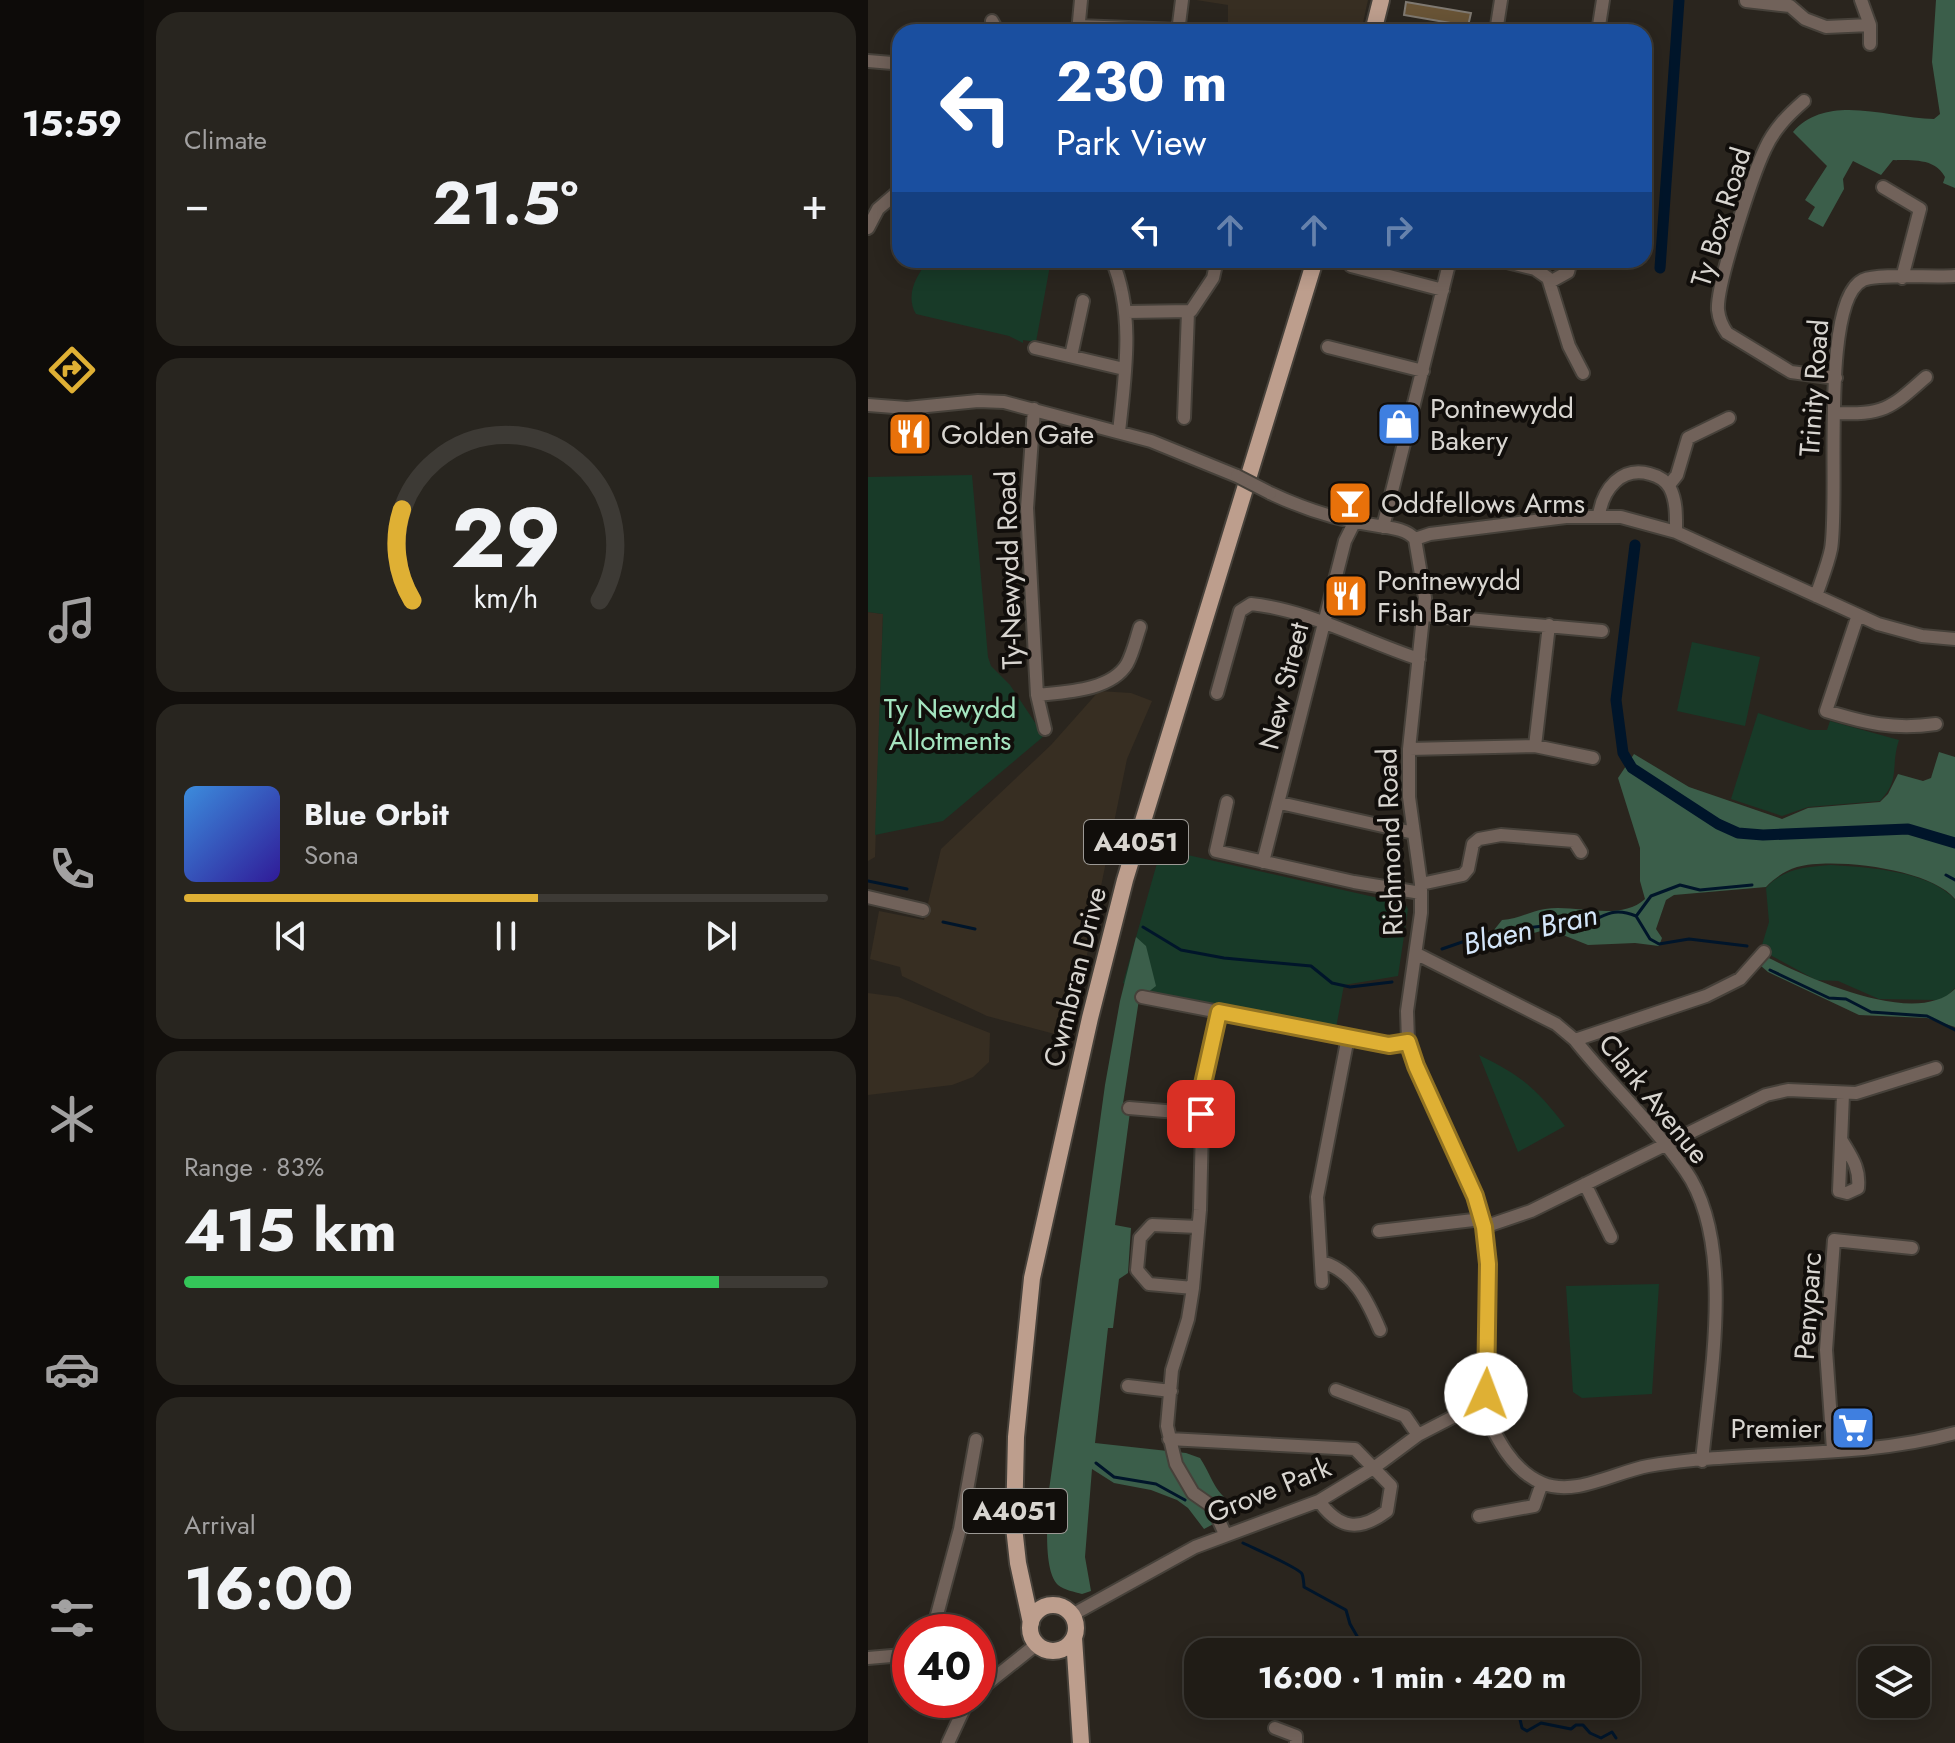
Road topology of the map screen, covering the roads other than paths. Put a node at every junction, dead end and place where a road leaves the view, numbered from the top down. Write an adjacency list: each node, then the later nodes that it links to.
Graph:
1 (1081, 0): 8 (street)
2 (1182, 0): 9 (street)
3 (1381, 0): 10 (main road)
4 (1501, 0): 11 (street)
5 (1603, 0): 12 (street)
6 (1861, 0): 13 (street)
7 (1746, 1): 13 (street)
8 (1079, 24)
9 (1179, 24)
10 (1375, 24)
11 (1497, 24)
12 (1599, 24)
13 (1870, 25): 14 (street)
14 (1870, 44)
15 (868, 61): 16 (street)
16 (892, 63)
17 (1804, 101): 42 (street, Ty Box Road)
18 (1883, 187): 29 (street)
19 (892, 197): 20 (street)
20 (868, 228)
21 (1115, 268): 33 (street)
22 (1214, 268): 34 (street)
23 (1313, 268): 117 (main road, Cwmbran Drive / A4051)
24 (1359, 268): 31 (street)
25 (1448, 268): 31 (street)
26 (1531, 268): 30 (street)
27 (1569, 268): 30 (street)
28 (1955, 276): 29 (street, Trinity Road)
29 (1902, 278): 42 (street, Trinity Road)
30 (1550, 282): 40 (street)
31 (1443, 290): 39 (street)
32 (1083, 301): 37 (street)
33 (1127, 312): 34 (street); 38 (street)
34 (1188, 312): 46 (street)
35 (1328, 347): 39 (street)
36 (1035, 348): 37 (street)
37 (1071, 356): 38 (street)
38 (1124, 369): 48 (street)
39 (1423, 371): 52 (street)
40 (1583, 373)
41 (1926, 377): 45 (street)
42 (1836, 378): 45 (street, Trinity Road)
43 (868, 405): 44 (street)
44 (1034, 409): 48 (street); 65 (street, Ty-Newydd Road)
45 (1834, 413): 55 (street, Trinity Road)
46 (1184, 418)
47 (1729, 418): 49 (street)
48 (1119, 432): 51 (street, bridge)
49 (1669, 485): 50 (street); 53 (street)
50 (1599, 515): 53 (street); 54 (street)
51 (1354, 523): 52 (street); 58 (street, New Street)
52 (1383, 527): 54 (street)
53 (1676, 532): 55 (street)
54 (1415, 539): 56 (street, Richmond Road)
55 (1816, 596): 57 (street)
56 (1424, 615): 59 (street); 63 (street, Richmond Road)
57 (1858, 615): 62 (street); 66 (street)
58 (1326, 623): 63 (street); 64 (street); 72 (street, New Street)
59 (1549, 625): 61 (street); 68 (street)
60 (1140, 627): 65 (street)
61 (1602, 631)
62 (1955, 639)
63 (1419, 659): 69 (street, Richmond Road)
64 (1217, 693)
65 (1037, 695): 67 (street, Ty-Newydd Road)
66 (1936, 724)
67 (1045, 729)
68 (1535, 746): 69 (street); 70 (street)
69 (1409, 749): 73 (street, Richmond Road)
70 (1593, 758)
71 (1227, 802): 75 (street)
72 (1280, 803): 73 (street); 75 (street, New Street)
73 (1414, 833): 76 (street, Richmond Road)
74 (1581, 852): 76 (street)
75 (1263, 862): 76 (street)
76 (1421, 888): 80 (street, Richmond Road)
77 (868, 897): 78 (street)
78 (923, 910)
79 (1764, 952): 84 (street)
80 (1417, 954): 84 (street, Clark Avenue); 85 (street, Richmond Road)
81 (1142, 997): 82 (street)
82 (1219, 1012): 83 (street); 89 (street)
83 (1348, 1037): 85 (street); 98 (street)
84 (1575, 1040): 91 (street, Clark Avenue)
85 (1408, 1042): 93 (street)
86 (1936, 1068): 87 (street)
87 (1843, 1094): 90 (street); 91 (street)
88 (1129, 1108): 89 (street)
89 (1201, 1114): 94 (street)
90 (1842, 1141)
91 (1665, 1144): 92 (street); 111 (street, Clark Avenue)
92 (1585, 1184): 93 (street); 96 (street)
93 (1483, 1223): 95 (street); 105 (street)
94 (1198, 1227): 100 (street); 100 (street)
95 (1379, 1231)
96 (1611, 1237)
97 (1912, 1248): 110 (street, Penyparc)
98 (1322, 1262): 99 (street); 101 (street)
99 (1322, 1282)
100 (1193, 1288): 104 (street)
101 (1380, 1330)
102 (1128, 1386): 104 (street)
103 (1336, 1390): 107 (street)
104 (1171, 1391): 108 (street)
105 (1480, 1403): 107 (street, Grove Park); 113 (street)
106 (1955, 1433): 110 (street)
107 (1418, 1435): 112 (street, Grove Park)
108 (1169, 1439): 112 (street); 116 (street)
109 (976, 1440): 119 (street)
110 (1833, 1449): 111 (street)
111 (1702, 1461): 113 (street)
112 (1375, 1467): 114 (street, Grove Park); 114 (street)
113 (1542, 1483): 115 (street)
114 (1319, 1501): 116 (street, Grove Park)
115 (1479, 1516)
116 (1225, 1534): 120 (street, Grove Park)
117 (1024, 1584): 118 (main road); 121 (main road, A4051)
118 (1056, 1605): 120 (main road); 121 (main road)
119 (937, 1614)
120 (1072, 1615): 122 (main road)
121 (1031, 1623): 123 (main road)
122 (1074, 1638): 123 (main road); 127 (main road)
123 (1042, 1647): 126 (street); 127 (main road)
124 (892, 1656): 125 (street)
125 (868, 1658)
126 (996, 1679)
127 (1079, 1689): 131 (main road)
128 (960, 1718): 130 (street)
129 (1275, 1728): 132 (street)
130 (948, 1743)
131 (1081, 1743)
132 (1296, 1743)

